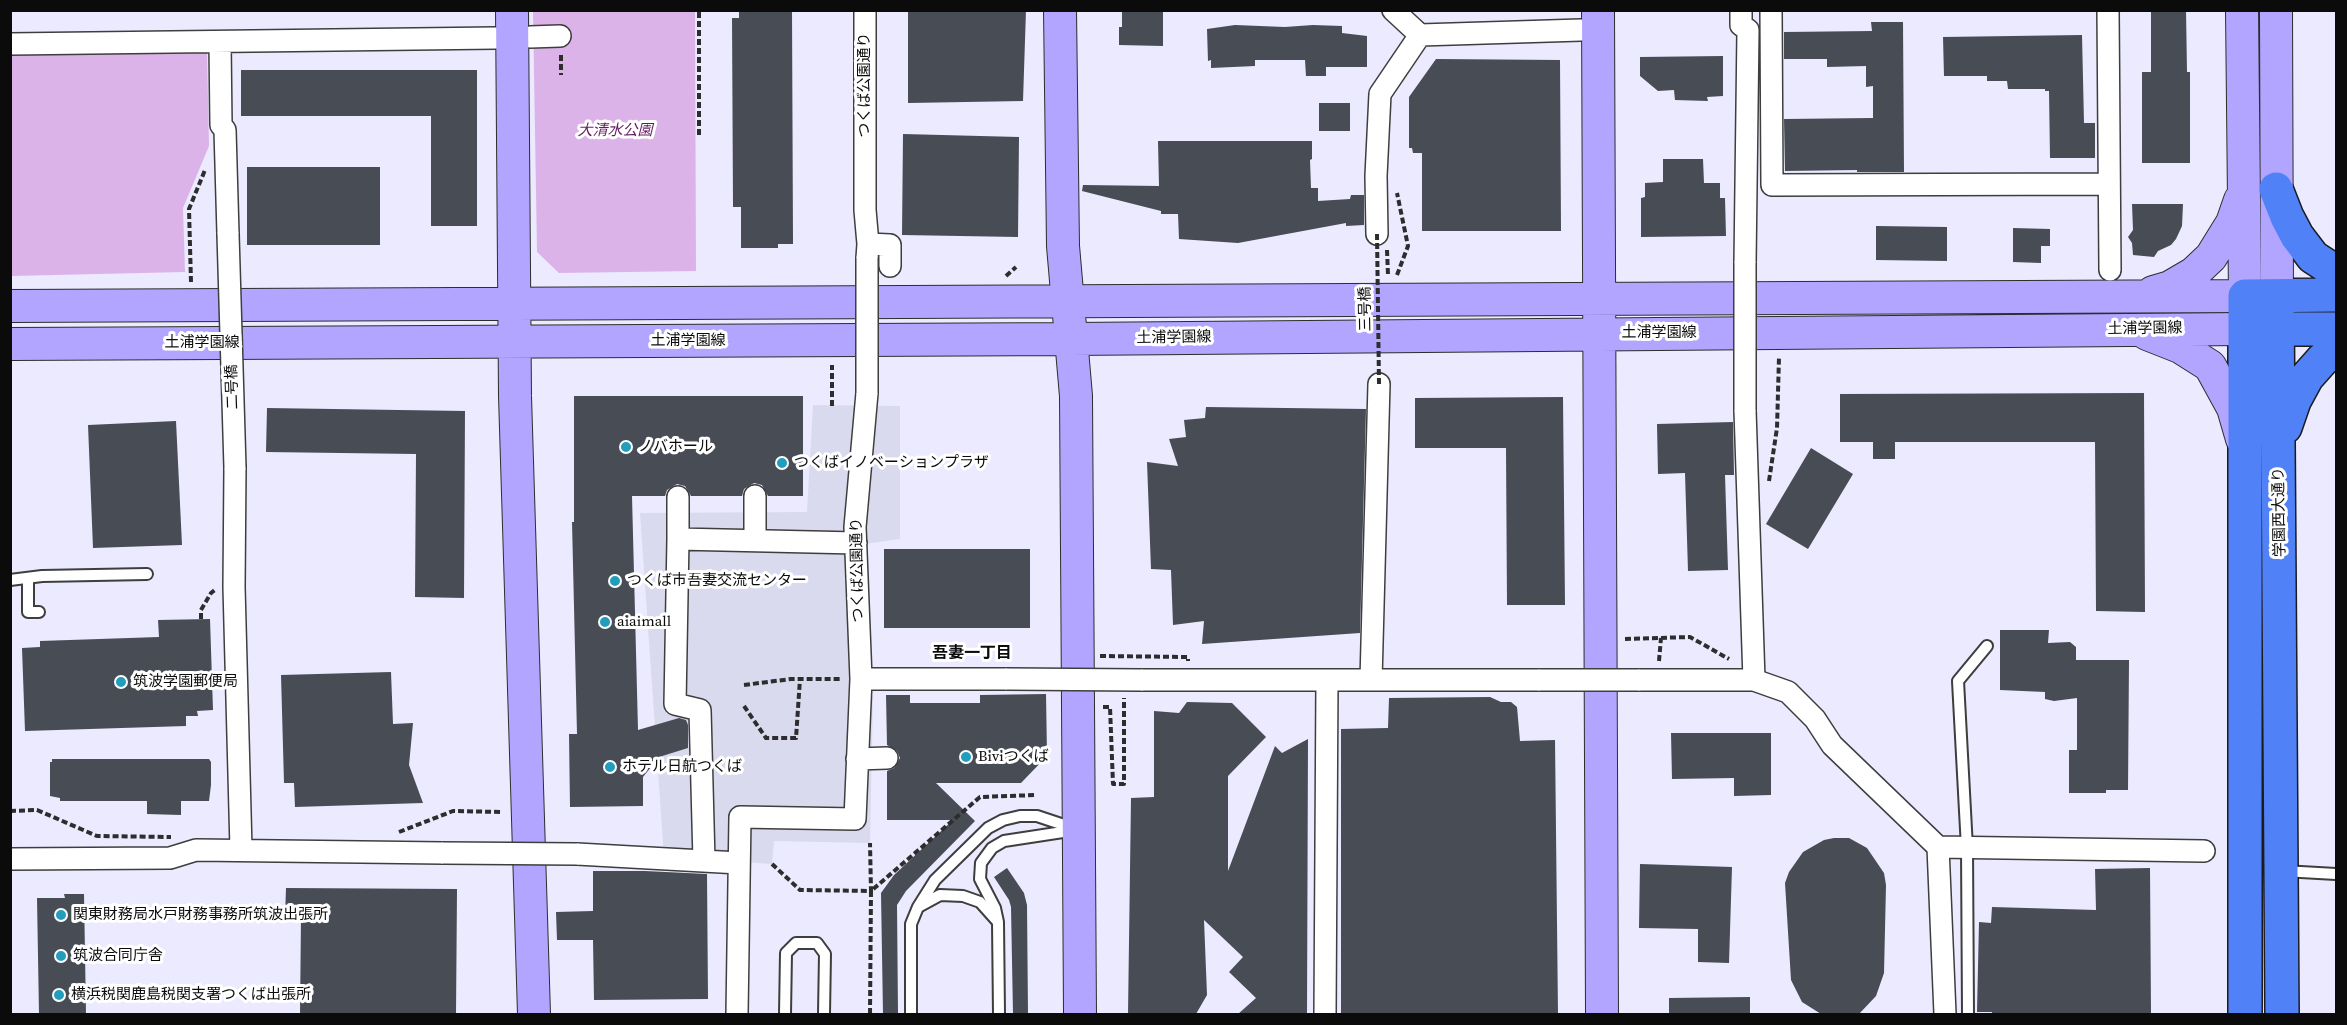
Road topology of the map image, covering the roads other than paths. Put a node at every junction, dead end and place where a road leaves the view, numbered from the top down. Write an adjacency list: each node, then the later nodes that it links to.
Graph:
1 (512, 10): 31 (main road)
2 (865, 10): 21 (street, つくば公園通り)
3 (1060, 10): 30 (main road)
4 (1393, 10): 12 (street)
5 (1741, 10): 55 (street, bridge)
6 (1771, 10): 17 (street)
7 (2108, 10): 17 (street)
8 (2242, 10): 19 (main road)
9 (2276, 10): 18 (main road, 学園西大通り)
10 (1590, 20): 12 (street); 28 (main road)
11 (560, 36): 13 (street)
12 (1420, 36): 20 (street)
13 (530, 37)
14 (496, 38): 15 (street)
15 (220, 43): 16 (street); 64 (street, 二号橋, bridge)
16 (10, 44)
17 (2108, 184): 23 (street)
18 (2276, 189): 24 (highway); 27 (main road, 学園西大通り)
19 (2244, 191): 26 (main road); 29 (main road)
20 (1377, 234)
21 (868, 251): 22 (street); 49 (street, つくば公園通り, bridge)
22 (890, 266)
23 (2110, 270)
24 (2337, 272)
25 (2337, 295): 27 (highway)
26 (2245, 296): 27 (highway); 29 (main road); 33 (highway)
27 (2277, 296): 35 (highway, 学園西大通り)
28 (1600, 297): 29 (main road); 30 (main road); 37 (main road)
29 (2132, 297)
30 (1068, 302): 31 (main road); 38 (main road)
31 (515, 304): 32 (main road); 39 (main road)
32 (10, 306)
33 (2245, 328): 34 (main road, 土浦学園線); 35 (highway, 土浦学園線); 43 (highway)
34 (2132, 329): 37 (main road, 土浦学園線); 43 (main road)
35 (2277, 329): 36 (highway, 土浦学園線); 44 (highway, 学園西大通り)
36 (2337, 329)
37 (1601, 333): 38 (main road, 土浦学園線); 81 (main road)
38 (1072, 339): 39 (main road, 土浦学園線); 61 (main road)
39 (514, 340): 40 (main road, 土浦学園線); 73 (main road)
40 (10, 344)
41 (2337, 350): 44 (highway)
42 (1379, 384): 58 (street)
43 (2246, 454): 84 (highway)
44 (2279, 455): 69 (highway, 学園西大通り)
45 (678, 496): 47 (street)
46 (755, 496): 48 (street)
47 (678, 539): 48 (street); 67 (street)
48 (755, 540): 49 (street)
49 (856, 543): 56 (street, つくば公園通り)
50 (147, 574): 51 (lane)
51 (28, 579): 52 (lane); 53 (lane)
52 (10, 580)
53 (39, 612)
54 (1987, 646): 63 (lane)
55 (1754, 677): 58 (street, bridge); 62 (street)
56 (861, 679): 57 (street, bridge); 60 (street, つくば公園通り)
57 (1327, 680): 58 (street); 80 (street)
58 (1371, 680)
59 (887, 758): 60 (street)
60 (857, 759): 68 (street, つくば公園通り)
61 (1079, 830): 71 (lane); 72 (lane); 79 (main road)
62 (1938, 847): 63 (street); 82 (street)
63 (1966, 848): 65 (street); 83 (lane)
64 (242, 849): 66 (street); 67 (street, bridge)
65 (2204, 851)
66 (10, 859)
67 (704, 861): 68 (street)
68 (739, 863): 74 (street, つくば公園通り)
69 (2283, 872): 70 (lane); 85 (highway, 学園西大通り)
70 (2337, 874)
71 (918, 907): 72 (lane); 77 (lane)
72 (998, 922): 78 (lane)
73 (534, 1014)
74 (737, 1014)
75 (785, 1014): 76 (lane)
76 (824, 1014)
77 (911, 1014)
78 (999, 1014)
79 (1080, 1014)
80 (1325, 1014)
81 (1602, 1014)
82 (1945, 1014)
83 (1968, 1014)
84 (2245, 1014)
85 (2282, 1014)

